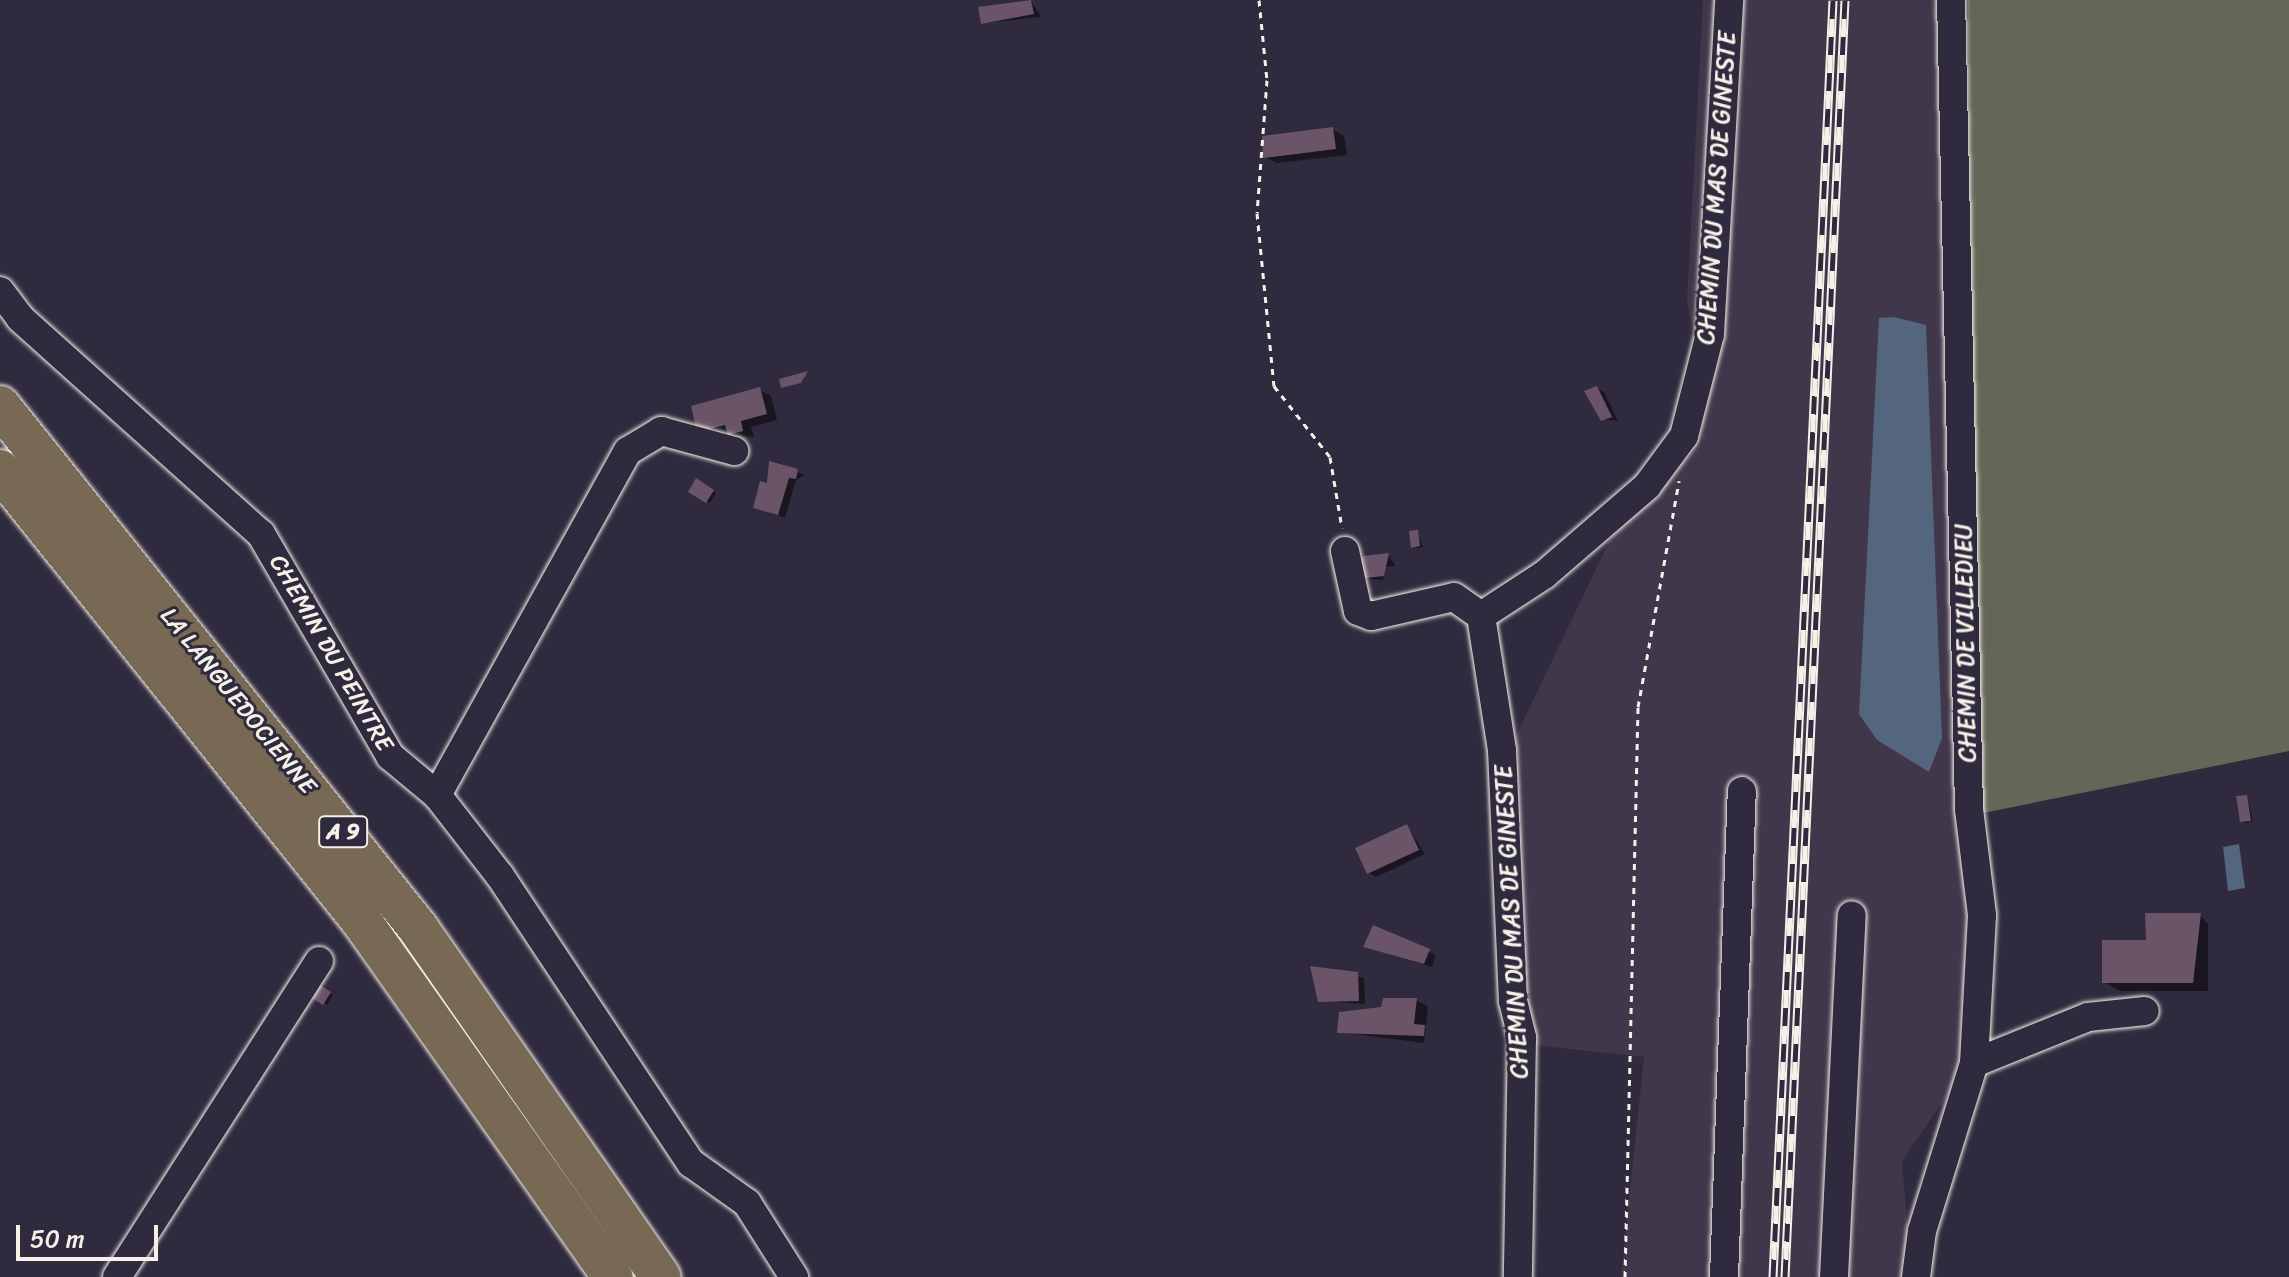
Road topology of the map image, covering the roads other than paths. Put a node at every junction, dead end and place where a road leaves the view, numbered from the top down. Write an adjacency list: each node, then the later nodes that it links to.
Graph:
1 (1729, 0): 8 (street, CHEMIN DU MAS DE GINESTE)
2 (1951, 0): 14 (street, CHEMIN DE VILLEDIEU)
3 (0, 291): 10 (street, CHEMIN DU PEINTRE)
4 (0, 406): 17 (highway, LA LANGUEDOCIENNE / A 9)
5 (734, 451): 10 (street)
6 (0, 470): 16 (highway, LA LANGUEDOCIENNE / A 9)
7 (1345, 551): 8 (street)
8 (1481, 616): 19 (street, CHEMIN DU MAS DE GINESTE)
9 (1742, 791): 20 (street)
10 (437, 795): 18 (street, CHEMIN DU PEINTRE)
11 (1852, 915): 21 (street)
12 (319, 961): 15 (street)
13 (2145, 1011): 14 (street)
14 (1974, 1063): 22 (street, CHEMIN DE VILLEDIEU)
15 (117, 1277)
16 (613, 1277)
17 (661, 1277)
18 (794, 1277)
19 (1518, 1277)
20 (1724, 1277)
21 (1834, 1277)
22 (1916, 1277)

